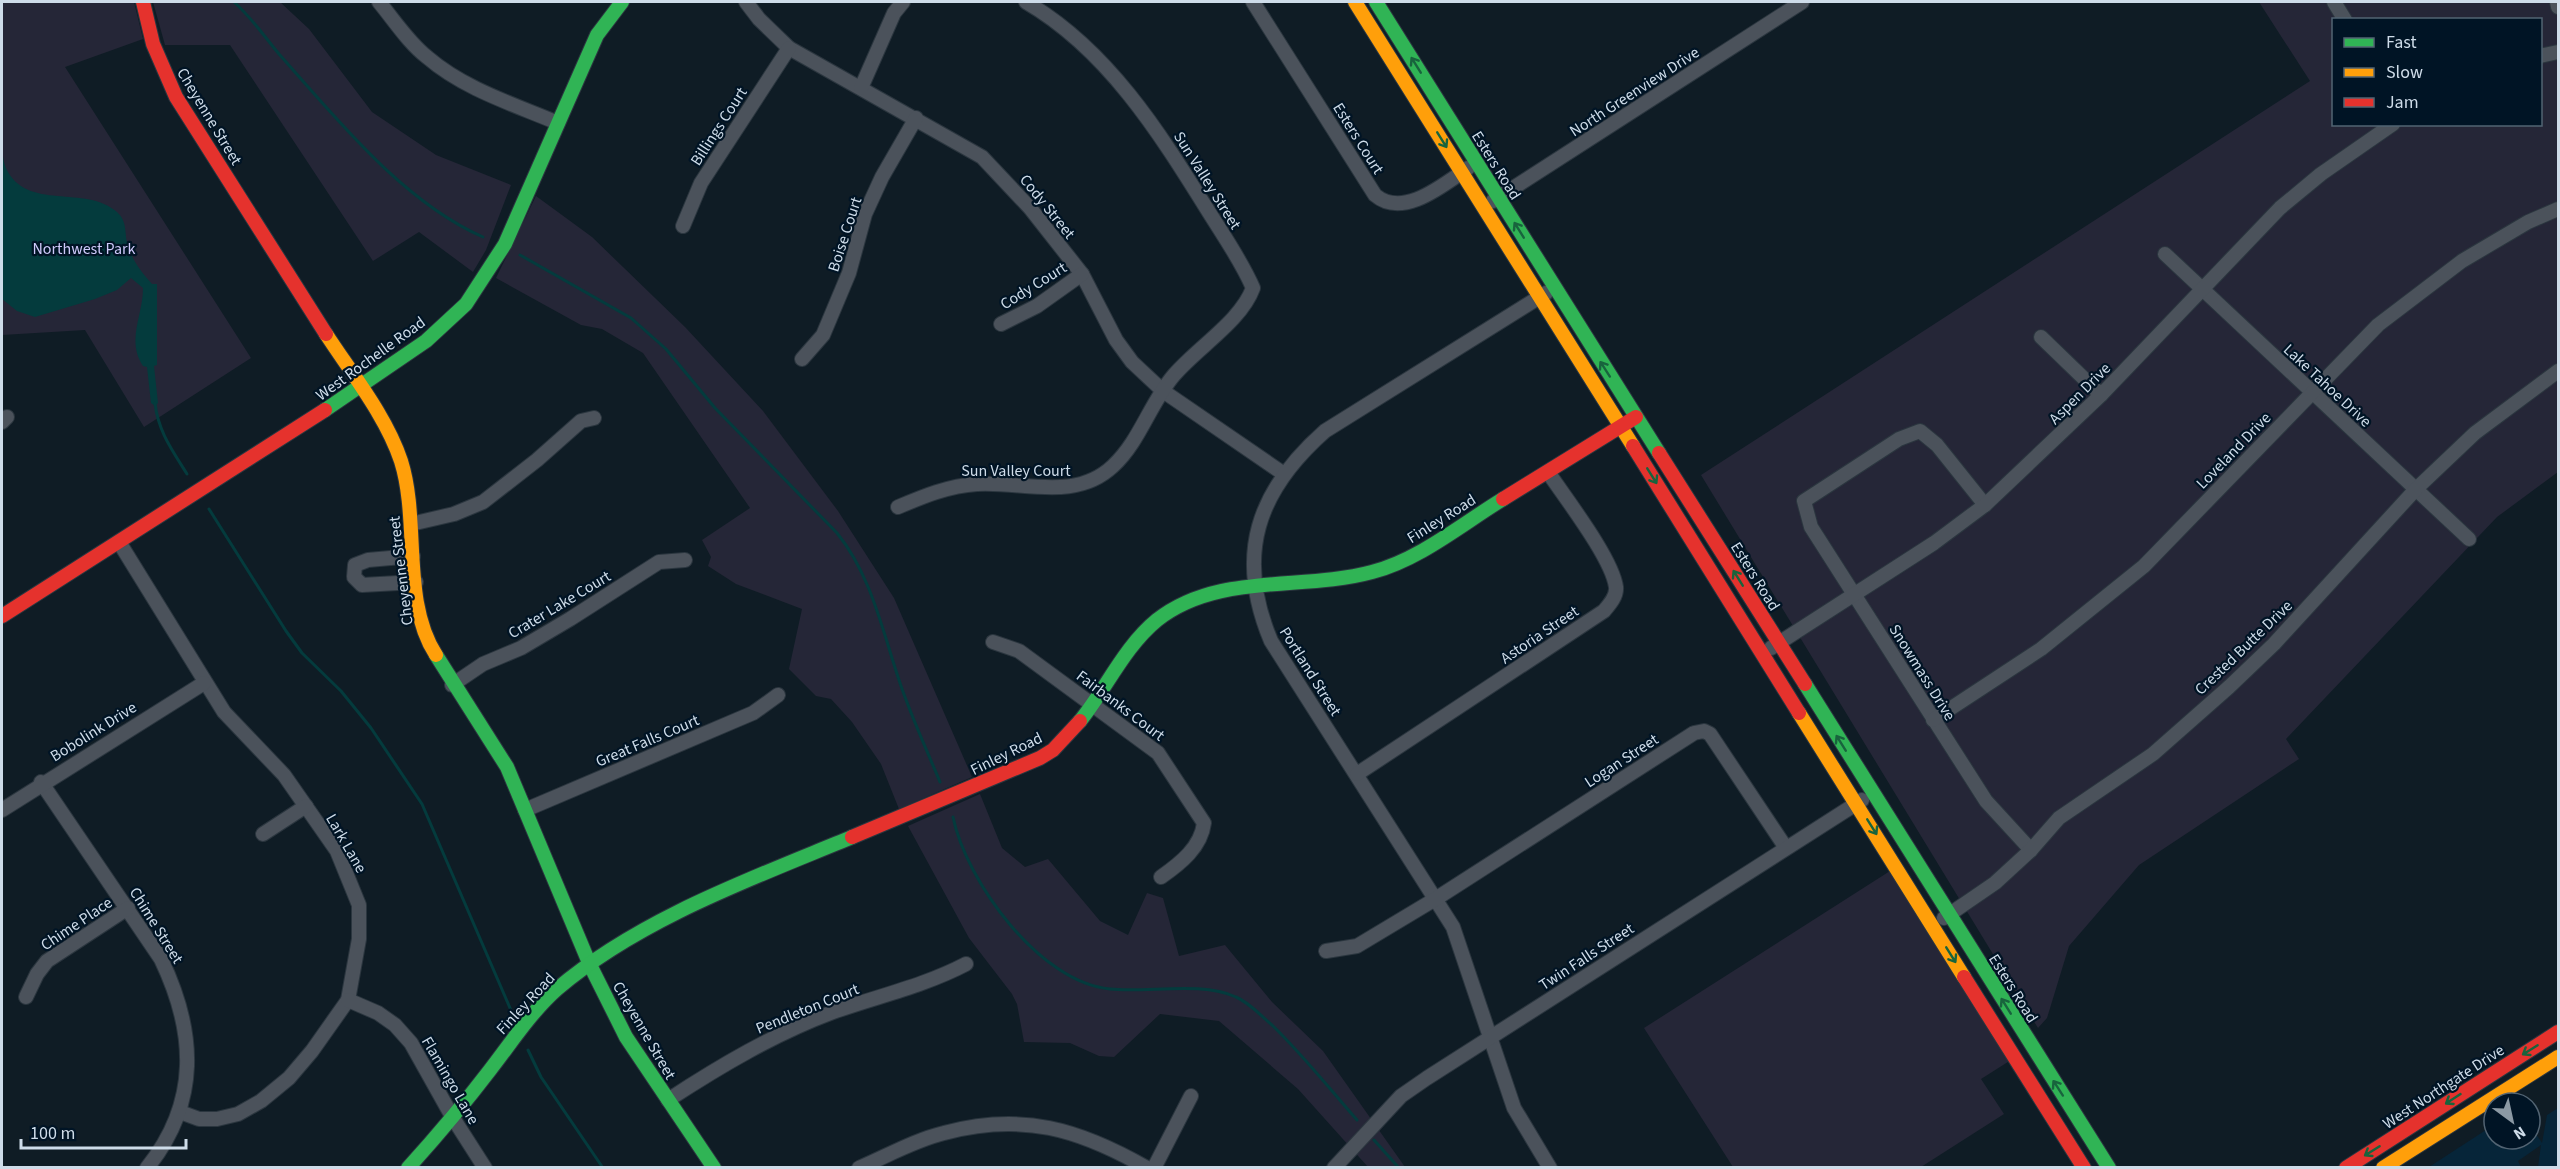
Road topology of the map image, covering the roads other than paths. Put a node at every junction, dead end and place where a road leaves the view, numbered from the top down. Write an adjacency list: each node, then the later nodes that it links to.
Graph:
1 (143, 2): 37 (street, Cheyenne Street)
2 (379, 2): 20 (street)
3 (622, 2): 20 (street, West Rochelle Road)
4 (746, 2): 15 (street, Cody Street)
5 (903, 2): 18 (street)
6 (1026, 2): 38 (street, Sun Valley Street)
7 (1253, 2): 23 (street, Esters Court)
8 (1355, 2): 23 (street, Esters Road, one-way to 23)
9 (1376, 2): 22 (street, Esters Road, one-way to 9)
10 (1802, 2): 24 (street, North Greenview Drive)
11 (2334, 2): 14 (street)
12 (2557, 2): 13 (street)
13 (2559, 7)
14 (2344, 18)
15 (789, 48): 18 (street, Cody Street); 27 (street, Billings Court)
16 (2559, 52): 17 (street)
17 (2542, 56)
18 (861, 88): 19 (street, Cody Street)
19 (916, 118): 29 (street, Cody Street); 35 (street, Boise Court)
20 (558, 123): 37 (street, West Rochelle Road)
21 (2390, 126): 31 (street, Aspen Drive)
22 (1476, 162): 23 (street, Esters Court); 24 (street, Esters Road)
23 (1462, 172): 25 (street, Esters Road)
24 (1498, 198): 25 (street, North Greenview Drive); 30 (street, Esters Road, one-way to 24)
25 (1484, 208): 32 (street, Esters Road)
26 (2559, 209): 39 (street, Loveland Drive)
27 (683, 226)
28 (2165, 254): 31 (street, Lake Tahoe Drive)
29 (1082, 274): 33 (street, Cody Court); 38 (street, Cody Street)
30 (1555, 288): 32 (street, Portland Street); 41 (street, Esters Road, one-way to 30)
31 (2202, 289): 39 (street, Lake Tahoe Drive); 40 (street, Aspen Drive)
32 (1540, 297): 43 (street, Esters Road); 45 (street, Portland Street)
33 (1001, 324)
34 (2041, 337): 40 (street)
35 (802, 359)
36 (2559, 371): 46 (street, Crested Butte Drive)
37 (362, 387): 49 (street, Cheyenne Street); 51 (street, West Rochelle Road)
38 (1163, 391): 45 (street, Cody Street); 48 (street, Sun Valley Court)
39 (2311, 393): 46 (street, Lake Tahoe Drive); 65 (street, Loveland Drive)
40 (2101, 395): 47 (street, Aspen Drive)
41 (1636, 417): 43 (street, Finley Road); 59 (street, Esters Road, one-way to 41)
42 (594, 418): 49 (street)
43 (1621, 427): 44 (street, Finley Road); 60 (street, Esters Road, one-way to 60)
44 (1548, 472): 55 (street, Finley Road); 66 (street, Astoria Street)
45 (1284, 474): 55 (street, Portland Street)
46 (2416, 489): 50 (street, Lake Tahoe Drive); 75 (street, Crested Butte Drive)
47 (1985, 505): 56 (street, Aspen Drive); 56 (street, Snowmass Drive)
48 (898, 507)
49 (411, 524): 52 (street, Cheyenne Street)
50 (2469, 539)
51 (119, 542): 57 (street, West Rochelle Road); 61 (street, Lark Lane)
52 (414, 556): 54 (street, Cheyenne Street); 54 (street)
53 (685, 560): 62 (street, Crater Lake Court)
54 (416, 582): 62 (street, Cheyenne Street)
55 (1256, 587): 64 (street, Finley Road); 66 (street, Portland Street)
56 (1856, 594): 59 (street, Aspen Drive); 65 (street, Snowmass Drive)
57 (2, 616)
58 (993, 642): 64 (street, Fairbanks Court)
59 (1779, 643): 60 (street, Aspen Drive); 68 (street, Esters Road, one-way to 59)
60 (1762, 653): 69 (street, Esters Road)
61 (204, 682): 67 (street, Bobolink Drive); 70 (street, Lark Lane)
62 (452, 685): 72 (street, Cheyenne Street)
63 (778, 695): 72 (street, Great Falls Court)
64 (1094, 704): 76 (street, Fairbanks Court); 83 (street, Finley Road)
65 (1933, 720): 75 (street, Snowmass Drive)
66 (1357, 774): 77 (street, Portland Street)
67 (41, 782): 71 (street, Bobolink Drive); 78 (street, Chime Street)
68 (1872, 793): 69 (street, Twin Falls Street); 79 (street, Esters Road)
69 (1857, 802): 74 (street, Twin Falls Street); 80 (street, Esters Road, one-way to 80)
70 (306, 806): 73 (street); 85 (street, Lark Lane)
71 (2, 810)
72 (525, 810): 83 (street, Cheyenne Street)
73 (263, 834)
74 (1786, 848): 77 (street, Logan Street); 87 (street, Twin Falls Street)
75 (2031, 850): 79 (street, Crested Butte Drive)
76 (1161, 877)
77 (1437, 898): 81 (street); 87 (street, Portland Street)
78 (128, 908): 84 (street, Chime Place); 91 (street, Chime Street)
79 (1948, 915): 80 (street, Crested Butte Drive); 103 (street, Esters Road, one-way to 79)
80 (1933, 925): 102 (street, Esters Road, one-way to 102)
81 (1326, 951)
82 (966, 964): 90 (street, Pendleton Court)
83 (591, 965): 90 (street, Cheyenne Street); 92 (street, Finley Road)
84 (26, 997)
85 (348, 1000): 91 (street, Lark Lane); 92 (street, Flamingo Lane)
86 (2559, 1032): 104 (street, West Northgate Drive, one-way to 104)
87 (1489, 1039): 100 (street, Twin Falls Street); 101 (street, Portland Street)
88 (2559, 1057): 105 (street)
89 (1191, 1096): 99 (street)
90 (668, 1100): 96 (street, Cheyenne Street)
91 (180, 1112): 93 (street, Chime Street)
92 (453, 1118): 94 (street, Finley Road); 95 (street, Flamingo Lane)
93 (147, 1167)
94 (408, 1167)
95 (485, 1167)
96 (714, 1167)
97 (859, 1167): 98 (street)
98 (1147, 1167)
99 (1154, 1167)
100 (1334, 1167)
101 (1550, 1167)
102 (2084, 1167)
103 (2109, 1167)
104 (2346, 1167)
105 (2383, 1167)

